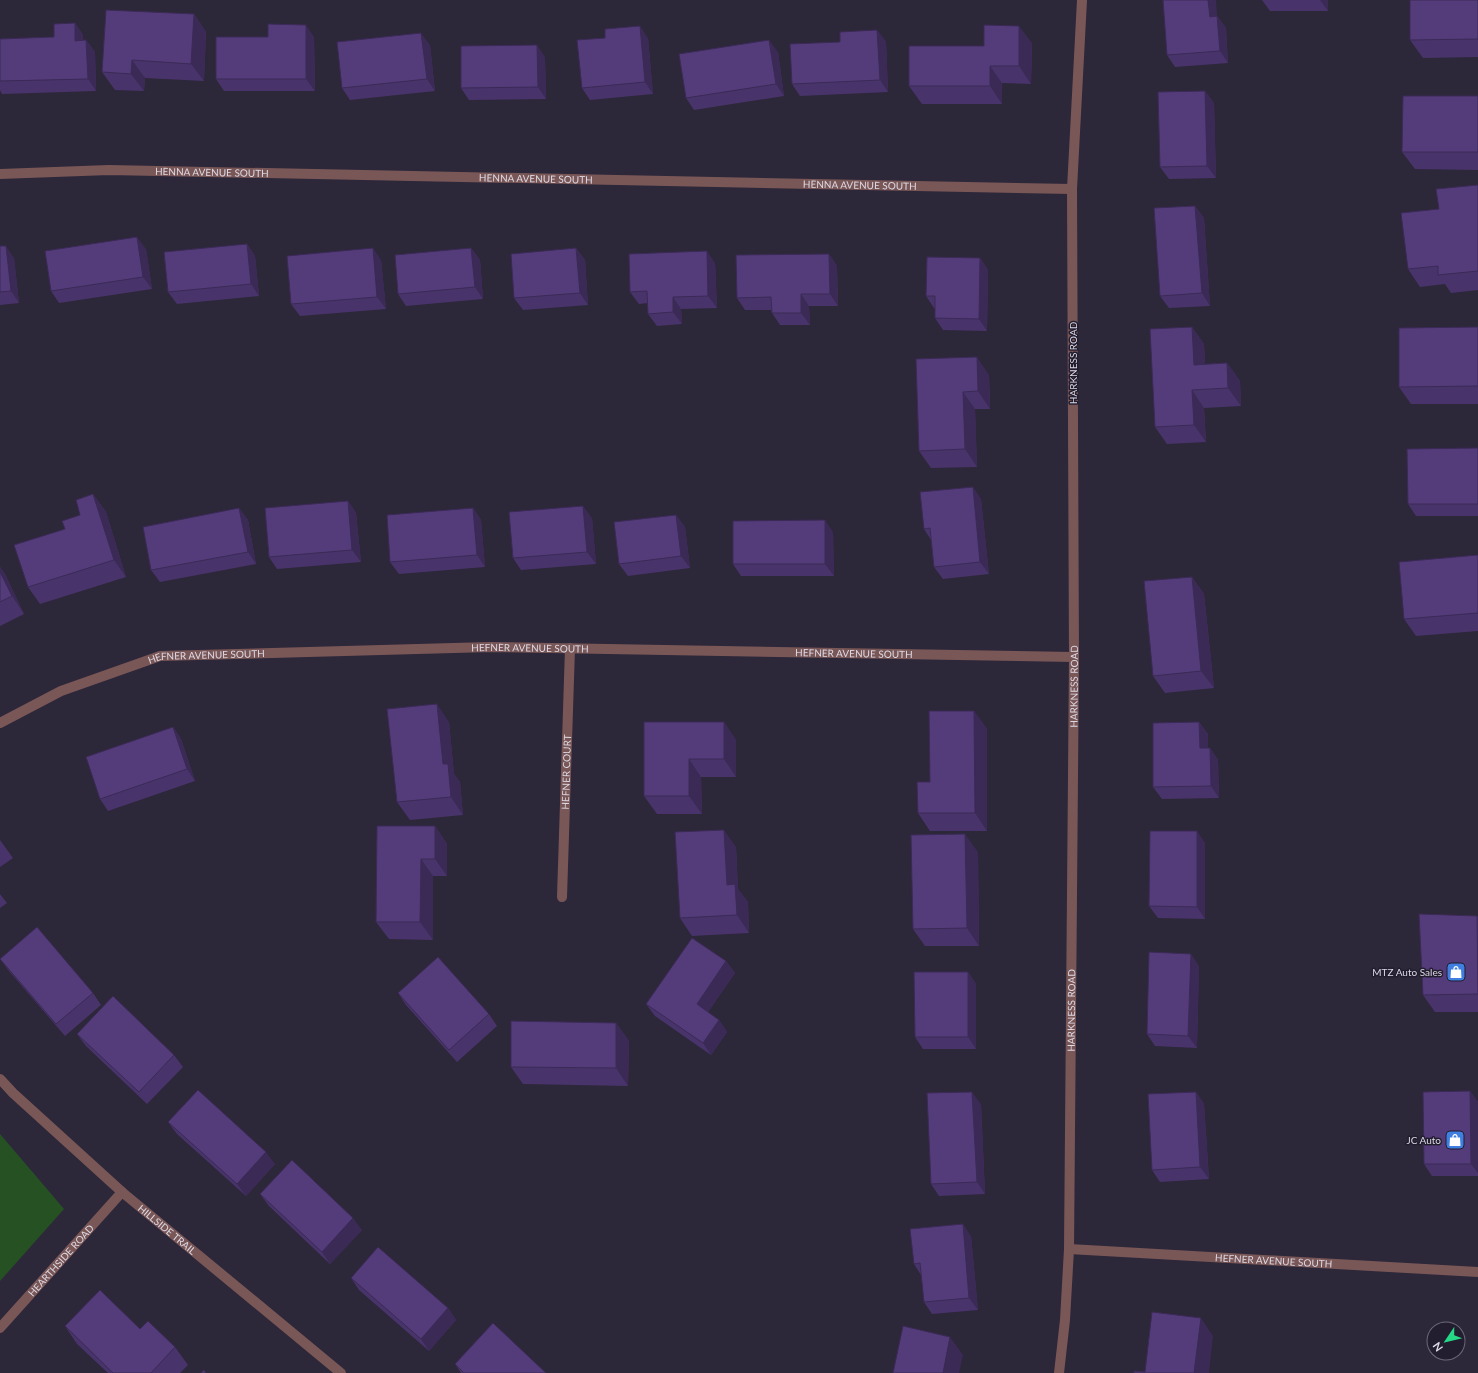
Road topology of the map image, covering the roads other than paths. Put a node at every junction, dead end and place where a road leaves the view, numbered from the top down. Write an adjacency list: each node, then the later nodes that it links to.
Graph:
1 (1082, 0): 3 (street, HARKNESS ROAD)
2 (0, 174): 3 (street, HENNA AVENUE SOUTH)
3 (1072, 189): 5 (street, HARKNESS ROAD)
4 (570, 648): 5 (street, HEFNER AVENUE SOUTH); 6 (street, HEFNER AVENUE SOUTH); 7 (street, HEFNER COURT)
5 (1074, 657): 10 (street, HARKNESS ROAD)
6 (0, 723)
7 (562, 897)
8 (0, 1079): 9 (street, HILLSIDE TRAIL)
9 (122, 1192): 12 (street, HEARTHSIDE ROAD); 13 (street, HILLSIDE TRAIL)
10 (1069, 1249): 11 (street, HEFNER AVENUE SOUTH); 14 (street, HARKNESS ROAD)
11 (1478, 1272)
12 (0, 1328)
13 (340, 1373)
14 (1059, 1373)

